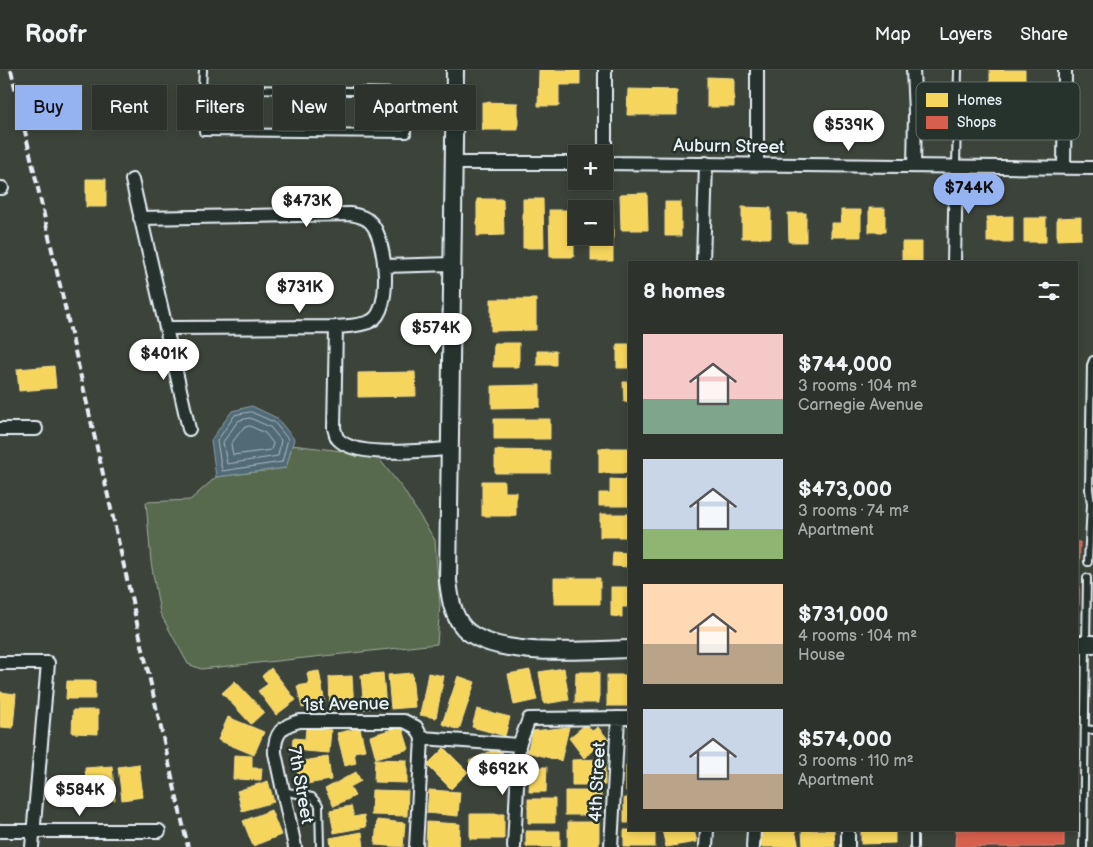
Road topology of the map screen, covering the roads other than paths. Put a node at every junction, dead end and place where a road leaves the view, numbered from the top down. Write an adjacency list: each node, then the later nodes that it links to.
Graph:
1 (202, 70): 6 (lane)
2 (455, 70): 7 (street)
3 (605, 70): 15 (street)
4 (757, 70): 20 (street)
5 (913, 70): 21 (street)
6 (202, 85)
7 (455, 85)
8 (263, 89): 9 (lane)
9 (355, 91)
10 (203, 130): 11 (lane)
11 (407, 130)
12 (454, 130): 16 (street)
13 (957, 140): 22 (lane)
14 (1064, 140): 23 (street)
15 (604, 145)
16 (454, 163): 17 (street); 29 (street)
17 (568, 163)
18 (613, 163): 19 (street, Auburn Street)
19 (706, 163): 20 (street, Auburn Street); 27 (street)
20 (756, 164): 21 (street, Auburn Street)
21 (914, 166): 22 (street, Auburn Street)
22 (956, 166): 23 (street, Auburn Street); 28 (street)
23 (1064, 168): 24 (street, Auburn Street)
24 (1093, 168)
25 (132, 180): 26 (street)
26 (140, 218): 30 (street); 32 (street)
27 (704, 261)
28 (954, 261)
29 (453, 264): 30 (street); 37 (street)
30 (385, 266): 31 (street)
31 (336, 327): 32 (street); 37 (street)
32 (166, 328): 36 (street)
33 (1093, 360): 38 (lane)
34 (0, 429): 35 (street)
35 (36, 429)
36 (189, 429)
37 (450, 449): 41 (street)
38 (1088, 562)
39 (1087, 578): 40 (lane)
40 (1086, 644): 43 (lane)
41 (628, 649)
42 (0, 663): 54 (street)
43 (1090, 690): 46 (lane)
44 (624, 718): 49 (street); 65 (street, 4th Street)
45 (280, 730): 48 (street, 1st Avenue); 52 (street, 7th Street)
46 (1085, 730): 47 (lane); 50 (lane)
47 (1093, 730)
48 (422, 738): 49 (street); 63 (street)
49 (519, 746): 64 (street)
50 (1084, 763): 51 (lane); 70 (lane)
51 (1093, 763)
52 (283, 790): 61 (street, 7th Street); 62 (lane)
53 (0, 831): 54 (street)
54 (33, 831): 55 (street); 60 (street)
55 (160, 831)
56 (706, 831): 66 (street)
57 (754, 831): 67 (street)
58 (848, 831): 68 (street)
59 (914, 831): 69 (lane)
60 (32, 847)
61 (295, 847)
62 (320, 847)
63 (416, 847)
64 (514, 847)
65 (612, 847)
66 (706, 847)
67 (753, 847)
68 (848, 847)
69 (914, 847)
70 (1083, 847)

